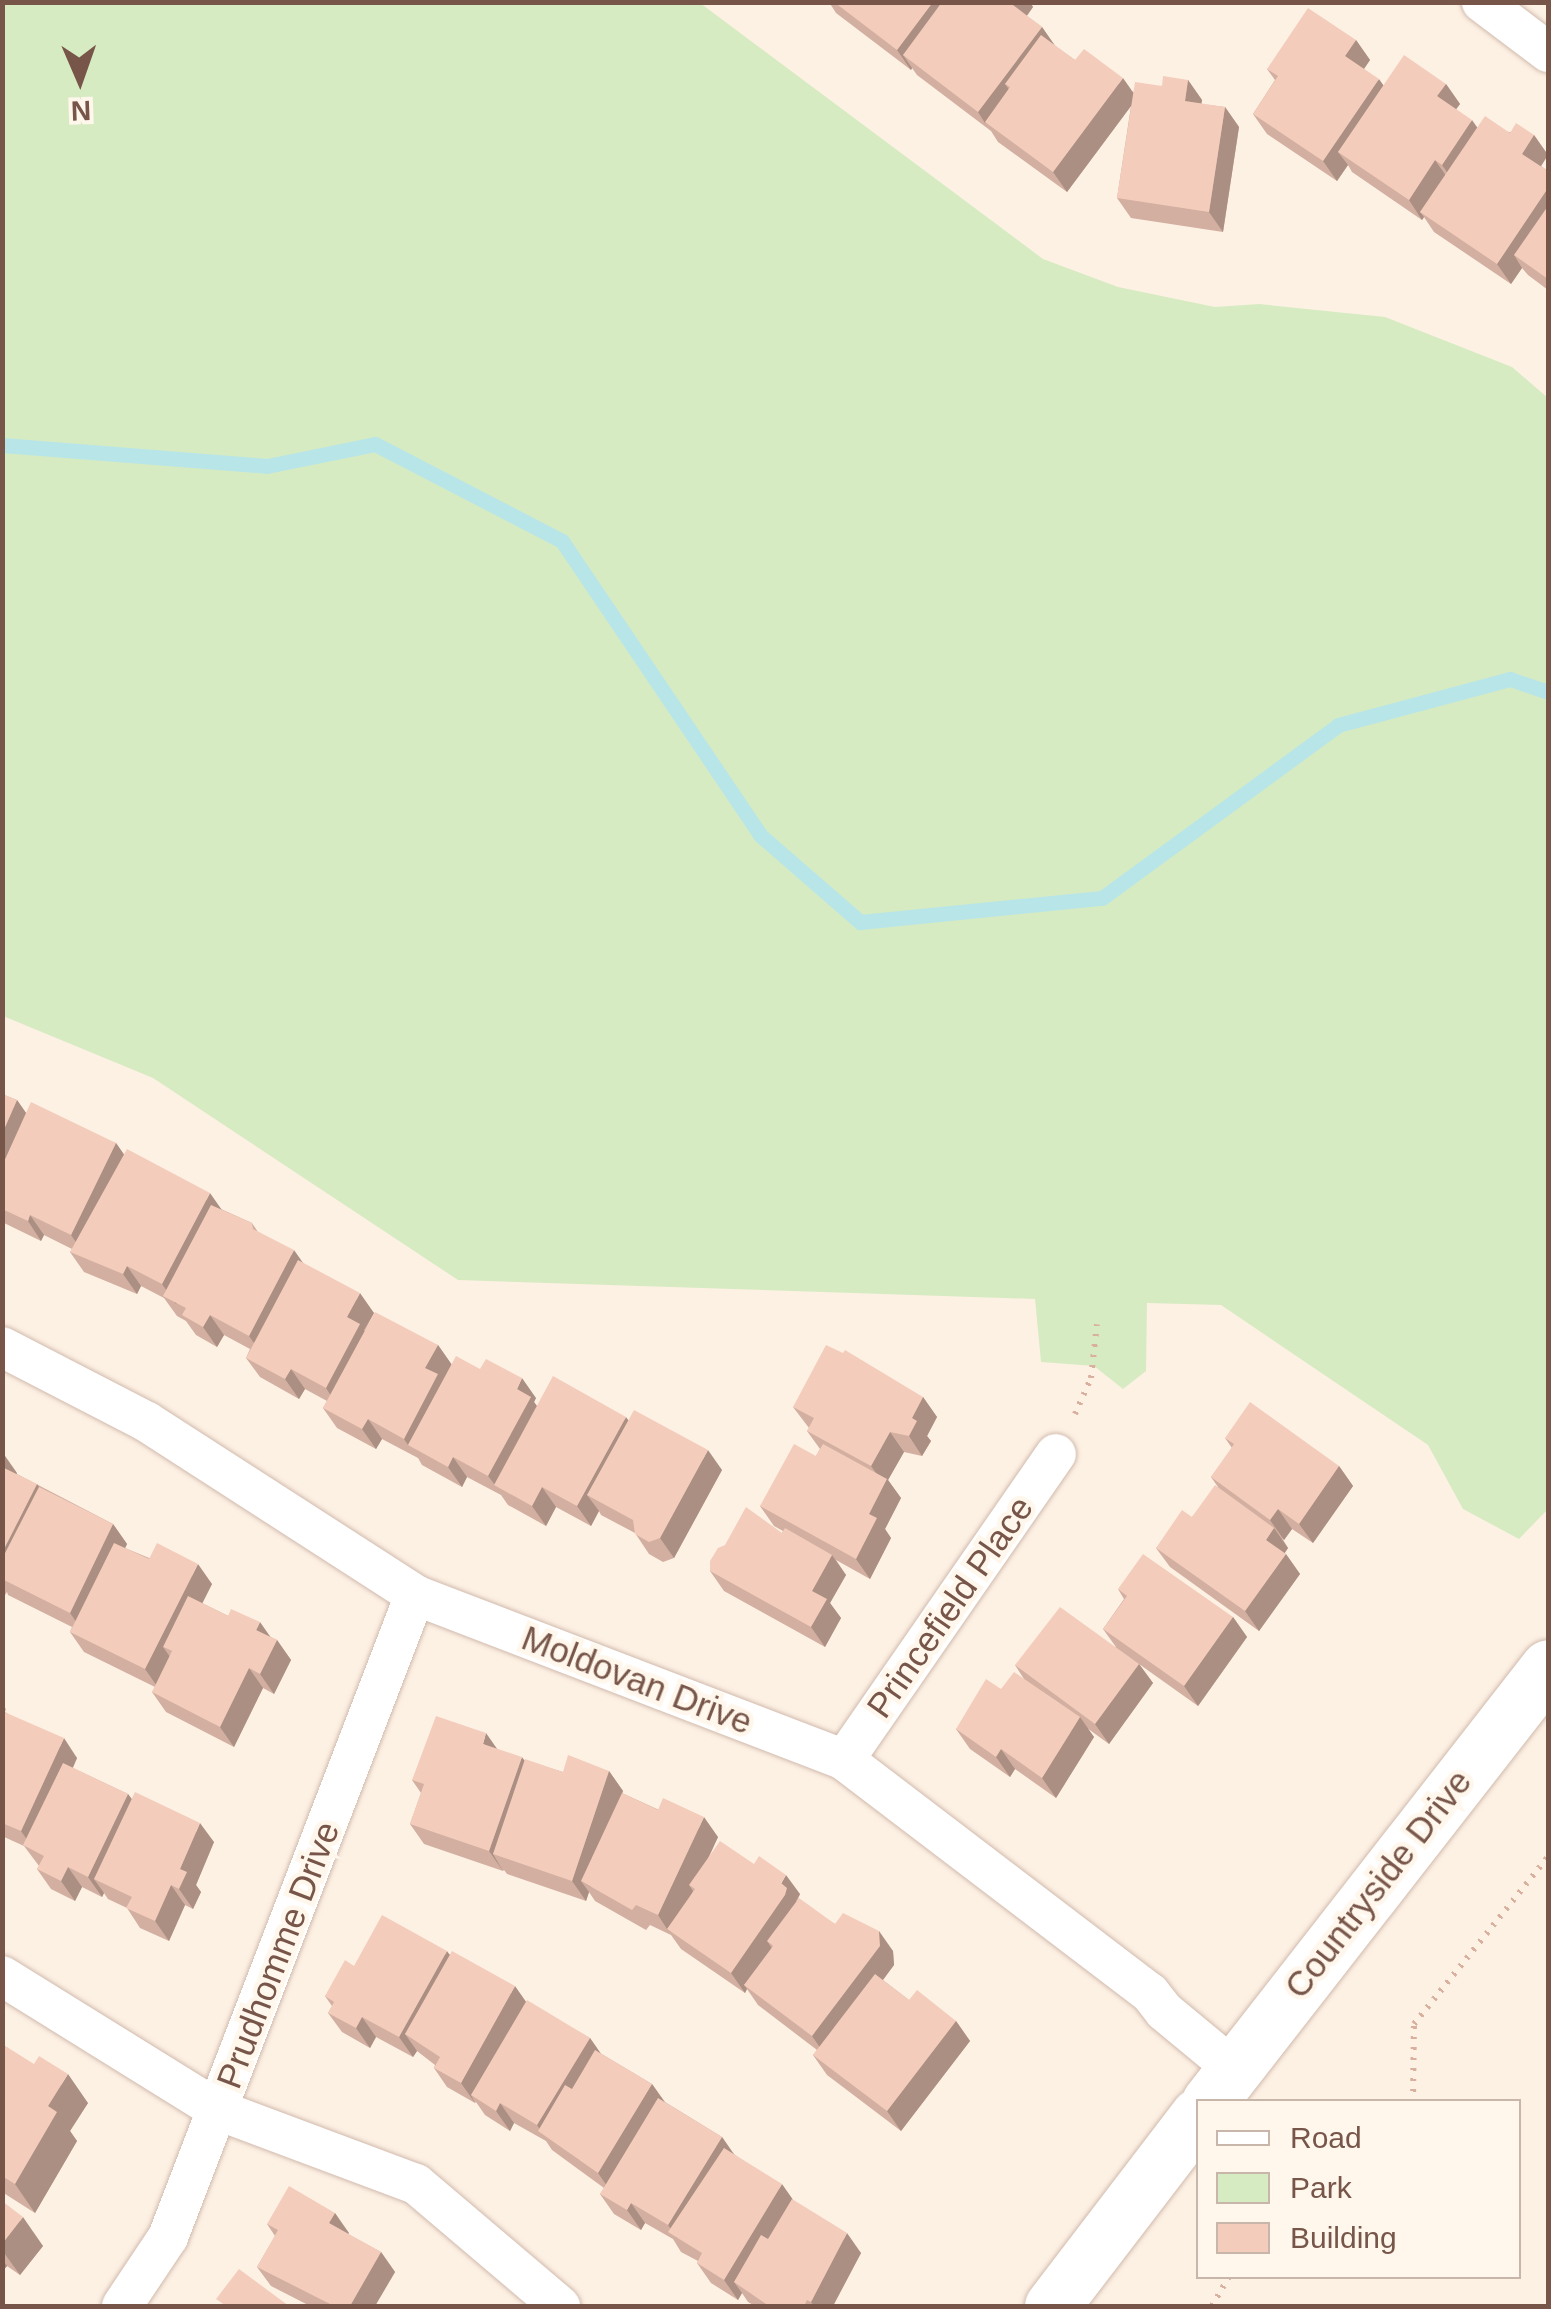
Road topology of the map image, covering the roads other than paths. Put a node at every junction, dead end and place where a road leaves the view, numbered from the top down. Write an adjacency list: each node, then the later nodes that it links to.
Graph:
1 (1482, 2): 2 (street)
2 (1548, 52)
3 (2, 1346): 5 (street, Moldovan Drive)
4 (1056, 1454): 7 (street, Princefield Place)
5 (415, 1594): 7 (street, Moldovan Drive); 10 (street, Prudhomme Drive)
6 (1548, 1667): 9 (main road, Countryside Drive)
7 (844, 1760): 9 (street, Moldovan Drive)
8 (2, 1976): 10 (street)
9 (1221, 2085)
10 (218, 2110): 12 (street, Prudhomme Drive); 13 (street)
11 (1196, 2118): 14 (main road)
12 (122, 2306)
13 (560, 2306)
14 (1052, 2306)

